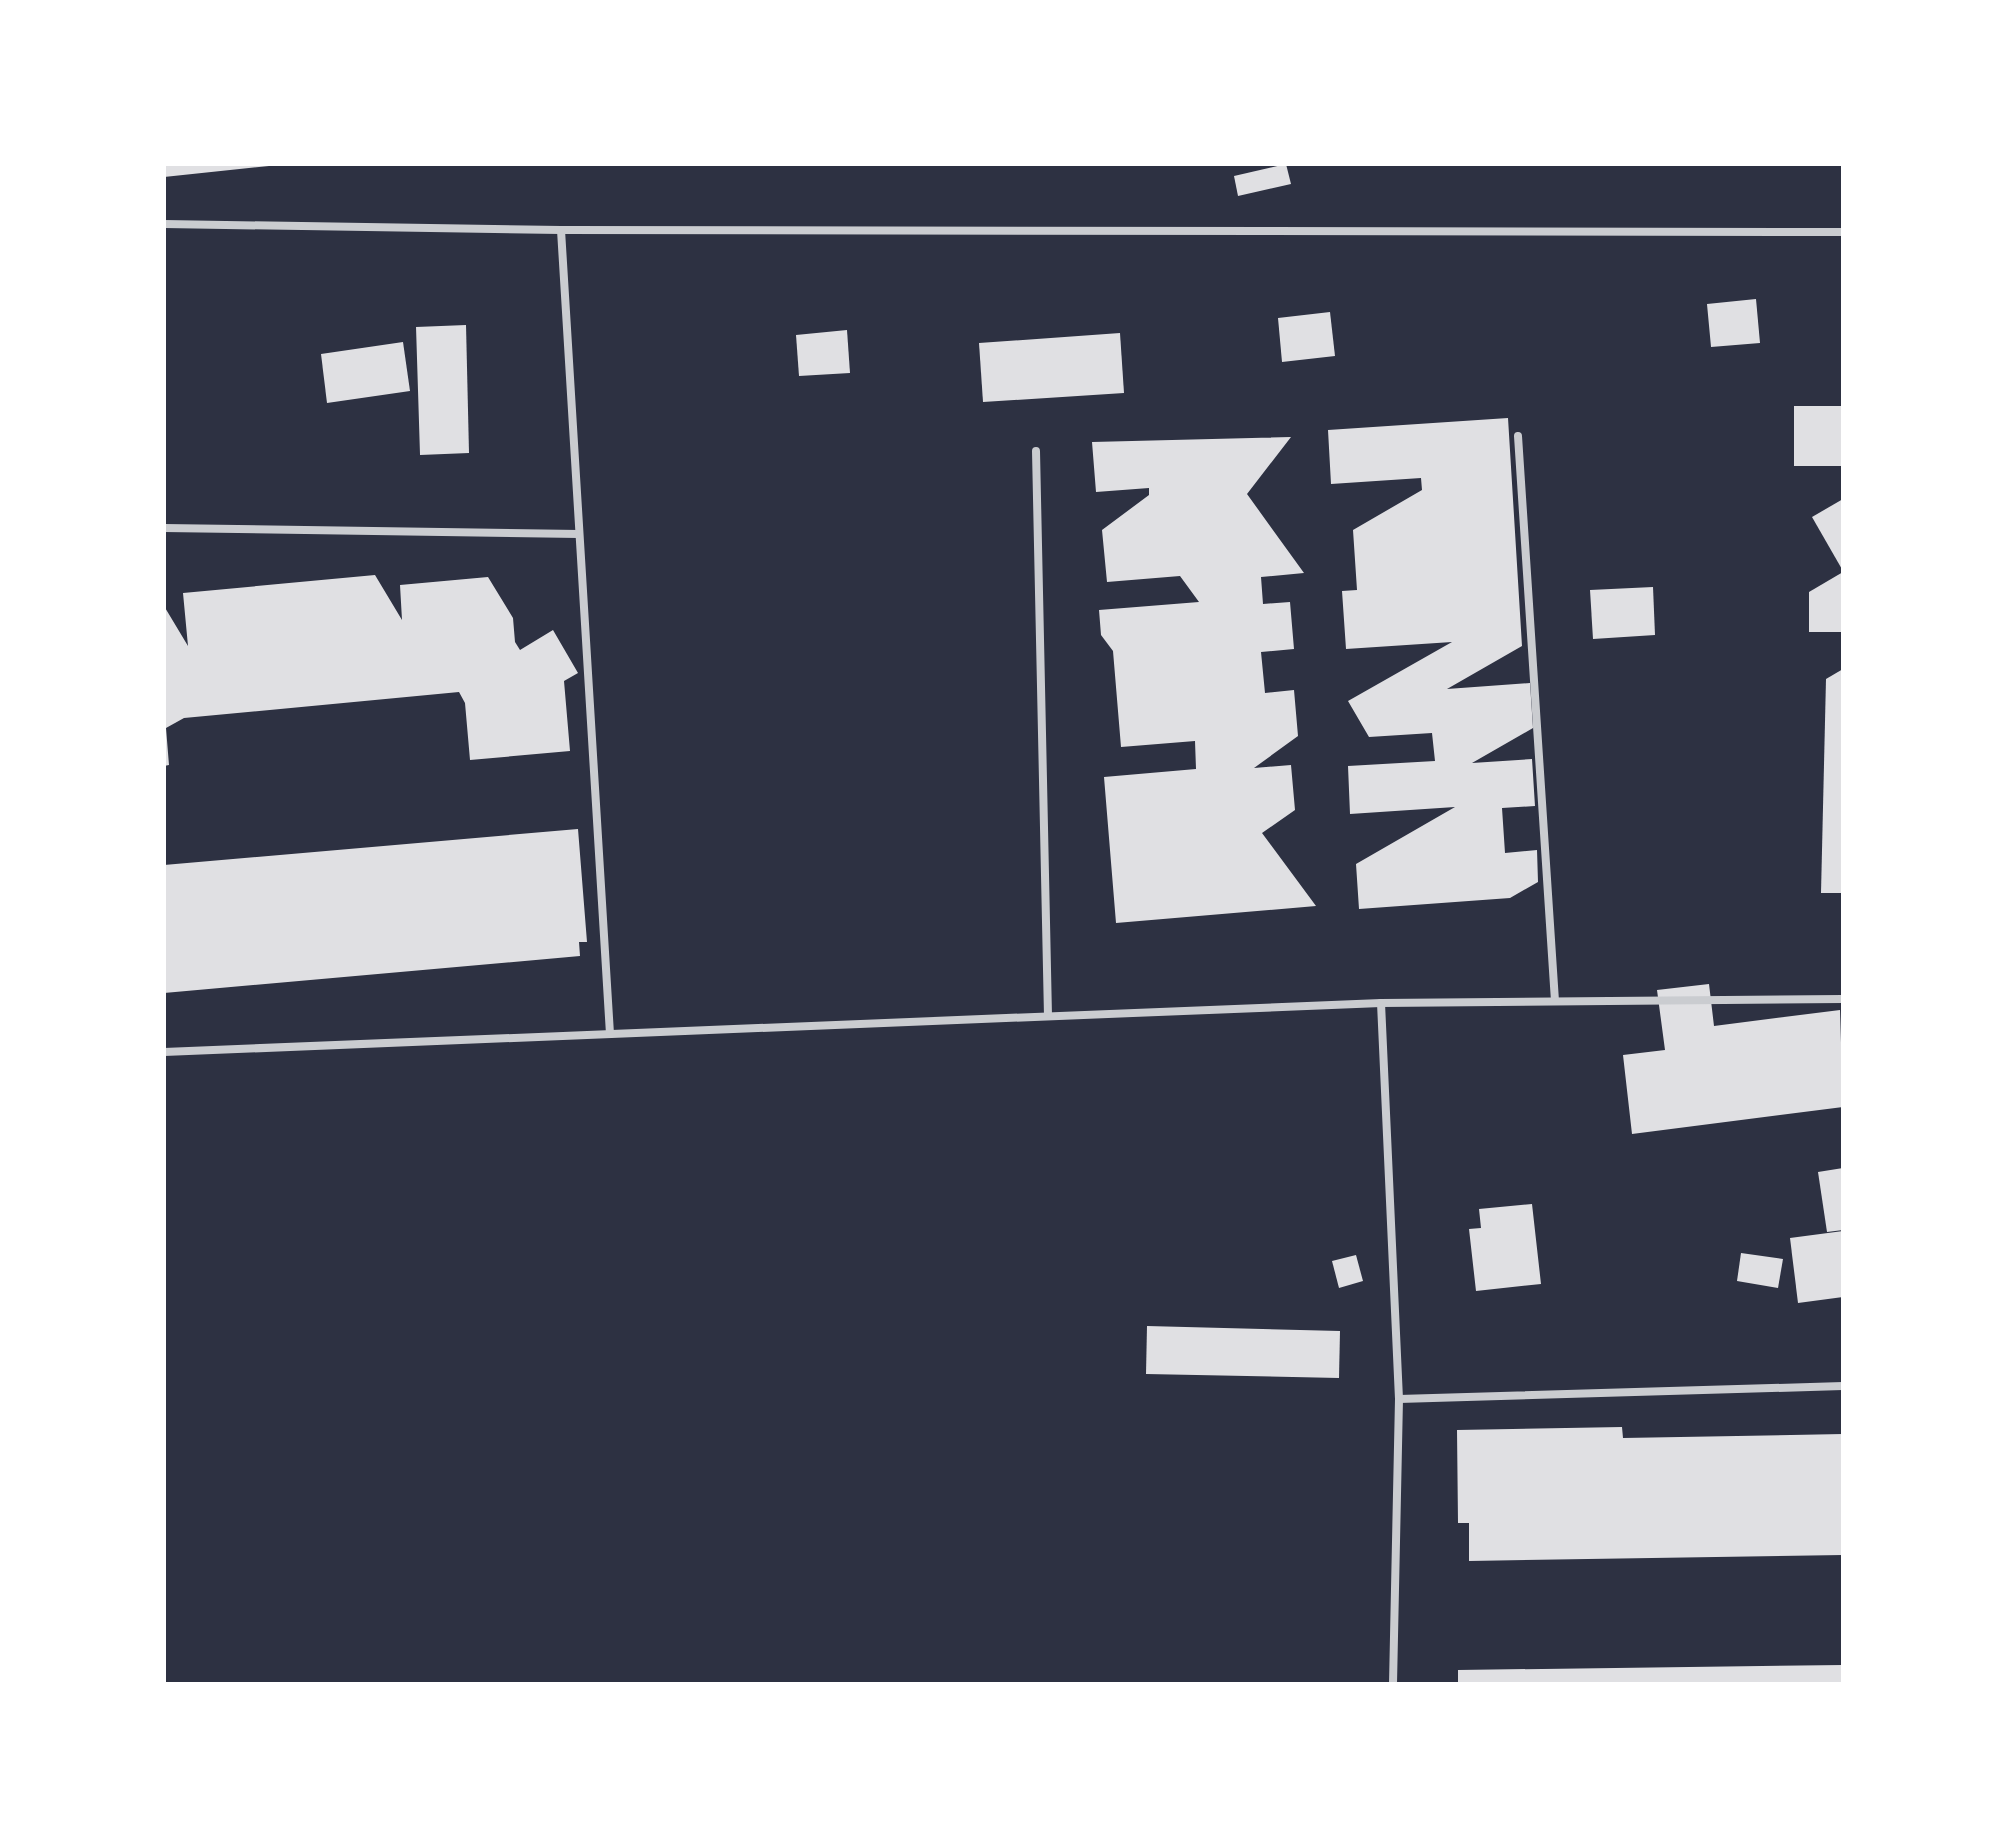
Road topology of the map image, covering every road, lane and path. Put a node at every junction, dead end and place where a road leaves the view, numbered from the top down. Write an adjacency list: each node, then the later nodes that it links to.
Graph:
1 (164, 224): 2 (street)
2 (561, 230): 3 (street); 7 (street)
3 (1843, 232)
4 (1518, 436): 9 (street)
5 (1036, 451): 11 (street)
6 (164, 528): 7 (street)
7 (579, 534): 12 (street)
8 (1843, 999): 9 (street)
9 (1555, 1001): 10 (street)
10 (1381, 1003): 11 (street); 15 (street)
11 (1048, 1016): 12 (street)
12 (610, 1034): 13 (street)
13 (164, 1052)
14 (1843, 1386): 15 (street)
15 (1399, 1399): 16 (street)
16 (1393, 1684)

